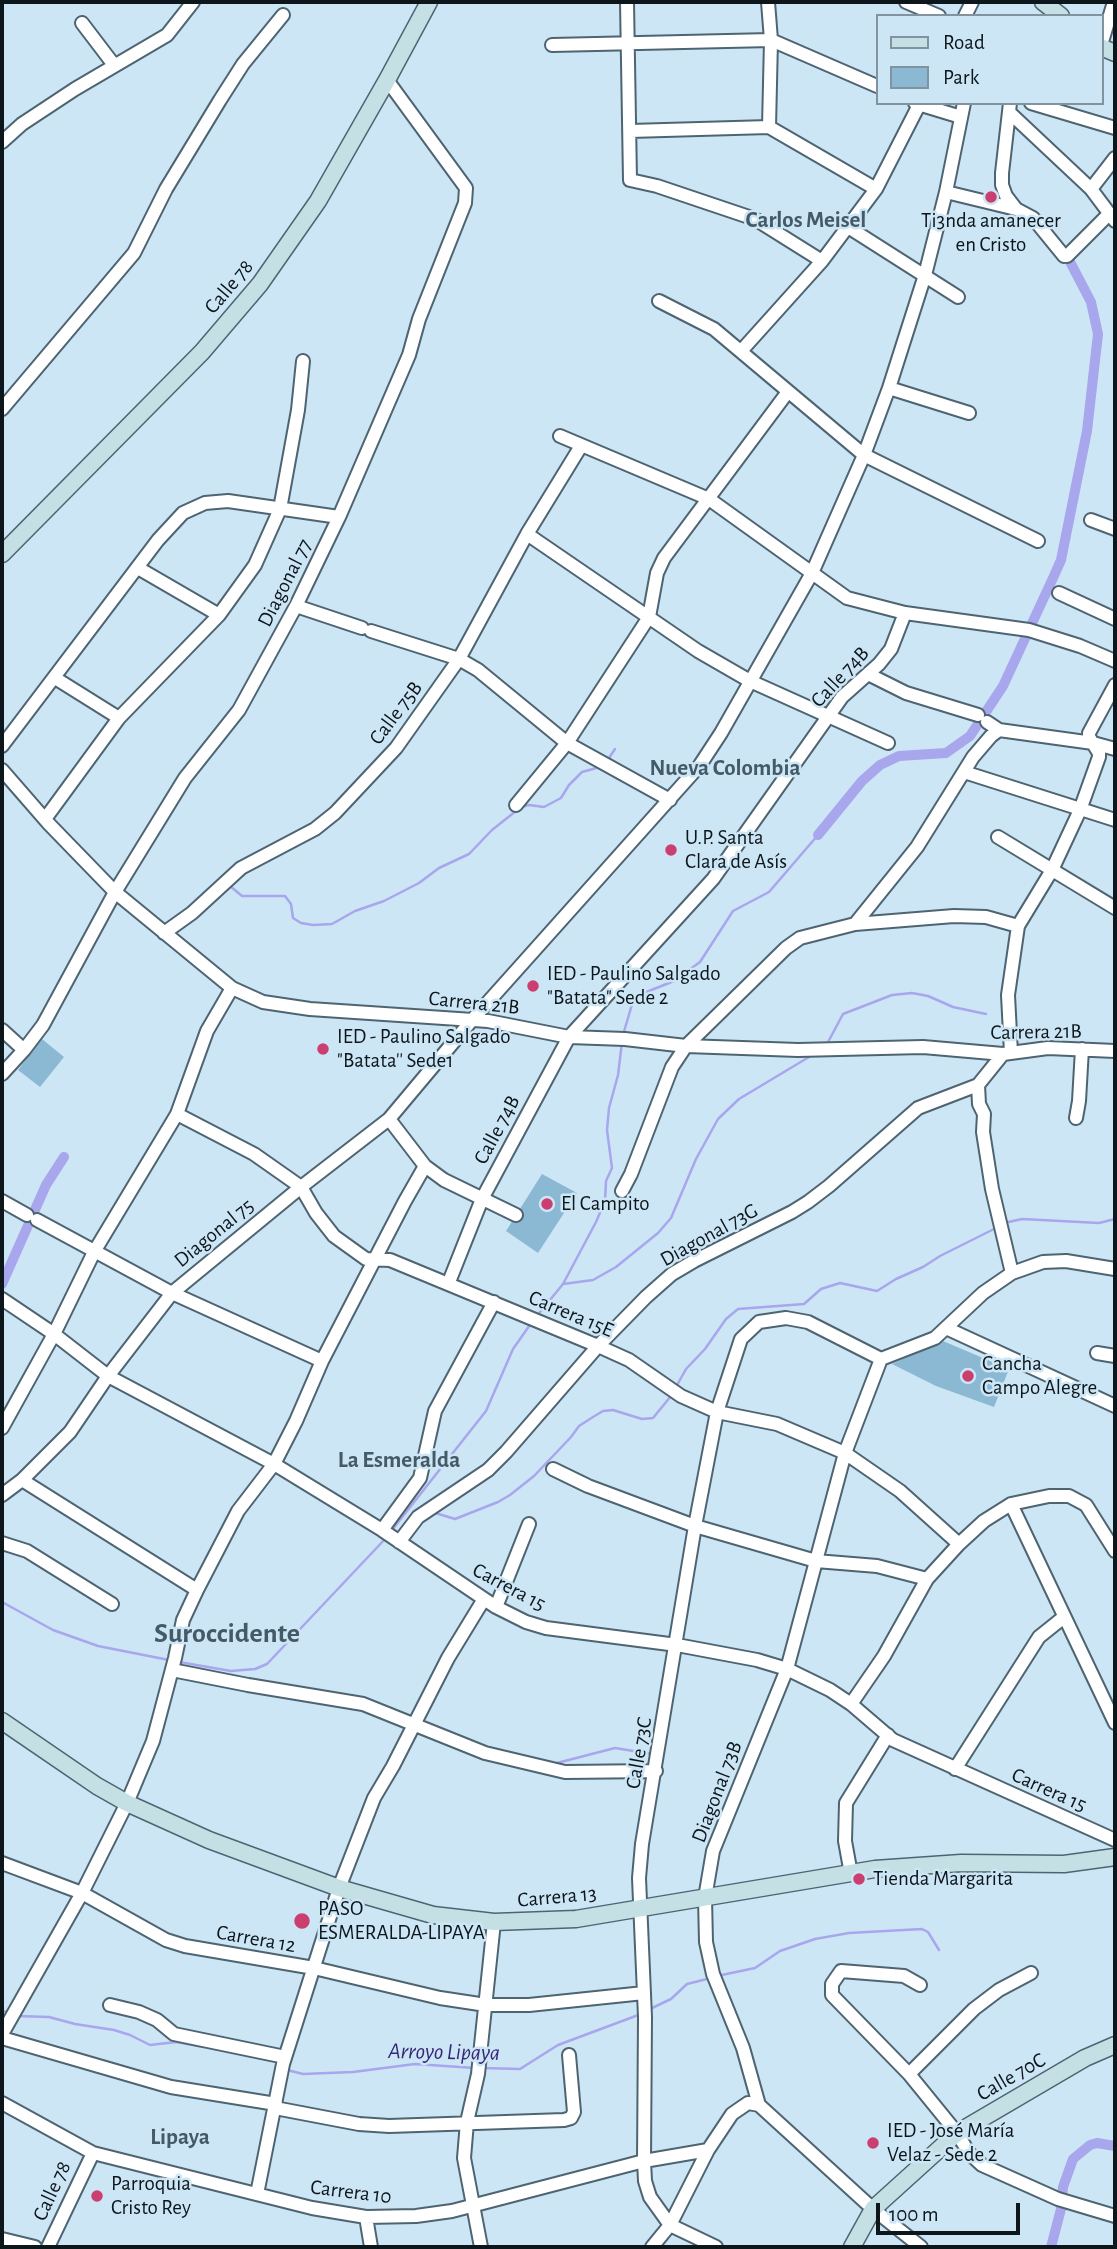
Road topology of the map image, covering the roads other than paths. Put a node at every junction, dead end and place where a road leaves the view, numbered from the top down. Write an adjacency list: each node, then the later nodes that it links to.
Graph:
1 (193, 2): 16 (street)
2 (429, 2): 17 (street, Calle 78)
3 (627, 2): 14 (street)
4 (768, 2): 13 (street)
5 (906, 2): 8 (street)
6 (1043, 2): 9 (street)
7 (1114, 2): 12 (street)
8 (934, 14)
9 (1058, 14)
10 (283, 15): 44 (street)
11 (82, 23): 16 (street)
12 (1103, 39)
13 (771, 40): 14 (street); 18 (street); 25 (street)
14 (626, 44): 15 (street); 27 (street)
15 (552, 45)
16 (114, 65): 28 (street)
17 (387, 80): 51 (street, Diagonal 77); 56 (street, Calle 78)
18 (876, 86)
19 (918, 105): 30 (street)
20 (921, 105): 24 (street)
21 (964, 105): 24 (street, Diagonal 75)
22 (1038, 105): 26 (street)
23 (1010, 108): 31 (street); 33 (street)
24 (961, 117): 32 (street, Diagonal 75)
25 (769, 127): 27 (street); 30 (street)
26 (1115, 128)
27 (630, 131): 36 (street)
28 (2, 142)
29 (1115, 158): 31 (street)
30 (876, 189): 35 (street)
31 (1091, 189): 34 (street)
32 (946, 192): 33 (street); 37 (street, Diagonal 75)
33 (1016, 209): 34 (street)
34 (1112, 217)
35 (848, 227): 36 (street); 37 (street)
36 (822, 261): 40 (street)
37 (925, 275): 38 (street); 42 (street, Diagonal 75)
38 (958, 297)
39 (659, 301): 40 (street)
40 (742, 350): 43 (street)
41 (303, 361): 50 (street)
42 (889, 388): 45 (street); 48 (street, Diagonal 75)
43 (787, 393): 48 (street); 49 (street)
44 (2, 409)
45 (969, 413)
46 (560, 436): 47 (street)
47 (581, 446): 49 (street); 54 (street, Calle 75B)
48 (864, 455): 55 (street); 58 (street, Diagonal 75)
49 (709, 499): 58 (street); 63 (street)
50 (280, 509): 51 (street); 57 (street); 62 (street)
51 (339, 517): 60 (street, Diagonal 77)
52 (1091, 520): 53 (street)
53 (1115, 529)
54 (527, 534): 63 (street); 65 (street, Calle 75B)
55 (1038, 541)
56 (2, 554)
57 (138, 568): 62 (street); 68 (street)
58 (812, 573): 61 (street); 69 (street, Diagonal 75)
59 (1059, 593): 64 (street)
60 (296, 606): 65 (street); 88 (street, Diagonal 77)
61 (905, 612): 66 (street); 67 (street, Calle 74B)
62 (219, 615): 72 (street)
63 (649, 617): 69 (street); 74 (street)
64 (1115, 619)
65 (459, 659): 74 (street); 92 (street, Calle 75B)
66 (1115, 661)
67 (868, 674): 71 (street, Calle 74B); 73 (street)
68 (55, 678): 72 (street); 77 (street)
69 (750, 681): 71 (street); 81 (street, Diagonal 75)
70 (1115, 685): 76 (street)
71 (828, 717): 75 (street); 96 (street, Calle 74B)
72 (118, 719): 84 (street)
73 (999, 730): 76 (street); 80 (street)
74 (567, 743): 81 (street); 82 (street)
75 (888, 743)
76 (1093, 743): 78 (street); 83 (street)
77 (2, 746)
78 (1115, 749)
79 (2, 770): 84 (street, Carrera 21B)
80 (964, 772): 83 (street); 90 (street)
81 (670, 800): 94 (street, Diagonal 75)
82 (516, 805)
83 (1080, 810): 85 (street); 87 (street)
84 (45, 819): 88 (street, Carrera 21B)
85 (1115, 820)
86 (998, 837): 87 (street)
87 (1052, 870): 89 (street); 91 (street)
88 (115, 892): 92 (street, Carrera 21B); 99 (street, Diagonal 77)
89 (1115, 908)
90 (855, 924): 91 (street); 97 (street)
91 (1018, 926): 101 (street)
92 (164, 933): 93 (street, Carrera 21B)
93 (232, 988): 94 (street, Carrera 21B); 104 (street)
94 (472, 1020): 96 (street, Carrera 21B); 106 (street, Diagonal 75)
95 (2, 1030): 99 (street)
96 (569, 1037): 97 (street, Carrera 21B); 110 (street, Calle 74B)
97 (686, 1046): 101 (street, Carrera 21B); 109 (street)
98 (1082, 1049): 100 (street, Carrera 21B); 101 (street, Carrera 21B); 105 (street)
99 (24, 1050): 102 (street, Diagonal 77)
100 (1115, 1051)
101 (1007, 1054): 103 (street)
102 (2, 1074)
103 (978, 1085): 116 (street); 123 (street, Diagonal 73G)
104 (177, 1114): 108 (street, Carrera 15E); 113 (street)
105 (1076, 1118)
106 (389, 1119): 107 (street); 108 (street, Diagonal 75)
107 (425, 1166): 110 (street); 114 (street)
108 (301, 1187): 114 (street, Carrera 15E); 118 (street, Diagonal 75)
109 (622, 1191)
110 (482, 1199): 112 (street); 117 (street, Calle 74B)
111 (2, 1200): 113 (street)
112 (516, 1215)
113 (94, 1252): 118 (street); 122 (street)
114 (375, 1260): 117 (street, Carrera 15E); 127 (street)
115 (1115, 1269): 116 (street)
116 (1012, 1273): 121 (street)
117 (449, 1282): 120 (street, Carrera 15E)
118 (172, 1293): 127 (street); 128 (street, Diagonal 75)
119 (2, 1299): 122 (street, Carrera 15)
120 (494, 1302): 123 (street, Carrera 15E); 140 (street)
121 (946, 1328): 126 (street); 129 (street)
122 (54, 1334): 128 (street, Carrera 15); 131 (street)
123 (598, 1346): 130 (street, Carrera 15E); 141 (street, Diagonal 73G)
124 (1097, 1353): 125 (street)
125 (1115, 1356)
126 (881, 1359): 130 (street, Calle 73C); 132 (street, Diagonal 73B)
127 (323, 1361): 133 (street)
128 (108, 1376): 133 (street, Carrera 15); 135 (street, Diagonal 75)
129 (1115, 1406)
130 (717, 1412): 132 (street, Carrera 15E); 139 (street, Calle 73C)
131 (2, 1428)
132 (845, 1452): 143 (street, Carrera 15E); 145 (street, Diagonal 73B)
133 (274, 1464): 140 (street, Carrera 15); 147 (street)
134 (553, 1469): 139 (street)
135 (22, 1480): 136 (street, Diagonal 75); 147 (street)
136 (2, 1495)
137 (1010, 1504): 143 (street); 144 (street); 150 (street)
138 (529, 1524): 148 (street)
139 (695, 1525): 145 (street); 151 (street, Calle 73C)
140 (384, 1531): 141 (street, Carrera 15)
141 (398, 1542): 148 (street, Carrera 15)
142 (2, 1543): 149 (street)
143 (959, 1544): 146 (street)
144 (1115, 1551)
145 (816, 1560): 146 (street); 153 (street, Diagonal 73B)
146 (927, 1579): 154 (street)
147 (197, 1590): 152 (street)
148 (490, 1603): 151 (street, Carrera 15); 155 (street)
149 (112, 1604)
150 (1065, 1617): 157 (street); 159 (street)
151 (677, 1645): 153 (street, Carrera 15); 160 (street, Calle 73C)
152 (174, 1665): 155 (street); 161 (street)
153 (787, 1669): 154 (street, Carrera 15); 168 (street, Diagonal 73B)
154 (851, 1704): 158 (street, Carrera 15)
155 (416, 1720): 160 (street); 166 (street)
156 (2, 1721): 161 (street, Carrera 13)
157 (1115, 1723)
158 (888, 1735): 159 (street, Carrera 15); 165 (street)
159 (955, 1769): 162 (street, Carrera 15)
160 (656, 1771): 169 (street, Calle 73C)
161 (127, 1803): 166 (street, Carrera 13); 167 (street)
162 (1115, 1840)
163 (1115, 1857): 165 (street, Carrera 13)
164 (2, 1863): 167 (street, Carrera 12)
165 (851, 1874): 168 (street, Carrera 13)
166 (339, 1888): 170 (street, Carrera 13); 171 (street)
167 (82, 1893): 171 (street, Carrera 12); 177 (street)
168 (705, 1898): 169 (street, Carrera 13); 183 (street, Diagonal 73B)
169 (640, 1909): 170 (street, Carrera 13); 174 (street, Calle 73C)
170 (494, 1922): 176 (street)
171 (314, 1968): 176 (street, Carrera 12); 180 (street)
172 (1031, 1973): 181 (street)
173 (920, 1985): 181 (street)
174 (644, 1993): 176 (street, Carrera 12); 189 (street, Calle 73C)
175 (110, 2005): 180 (street)
176 (486, 2005): 185 (street)
177 (2, 2036): 184 (street)
178 (1115, 2045): 186 (street, Calle 70C)
179 (569, 2055): 185 (street)
180 (283, 2064): 184 (street)
181 (909, 2074): 186 (street)
182 (2, 2103): 188 (street, Carrera 10)
183 (759, 2105): 187 (street); 192 (street)
184 (275, 2106): 185 (street); 190 (street)
185 (467, 2122): 191 (street)
186 (957, 2133): 192 (street, Calle 70C); 193 (street)
187 (708, 2150): 189 (street, Carrera 10); 195 (street)
188 (93, 2153): 190 (street, Carrera 10); 199 (street, Calle 78)
189 (643, 2161): 191 (street, Carrera 10); 195 (street, Calle 73C)
190 (257, 2194): 194 (street, Carrera 10)
191 (473, 2205): 194 (street, Carrera 10); 201 (street)
192 (873, 2209): 203 (street, Calle 70C); 204 (street)
193 (1115, 2216)
194 (366, 2217): 200 (street)
195 (670, 2225): 197 (street); 202 (street)
196 (2, 2239): 198 (street)
197 (651, 2246)
198 (35, 2247)
199 (48, 2247)
200 (371, 2247)
201 (481, 2247)
202 (716, 2247)
203 (852, 2247)
204 (921, 2247)

